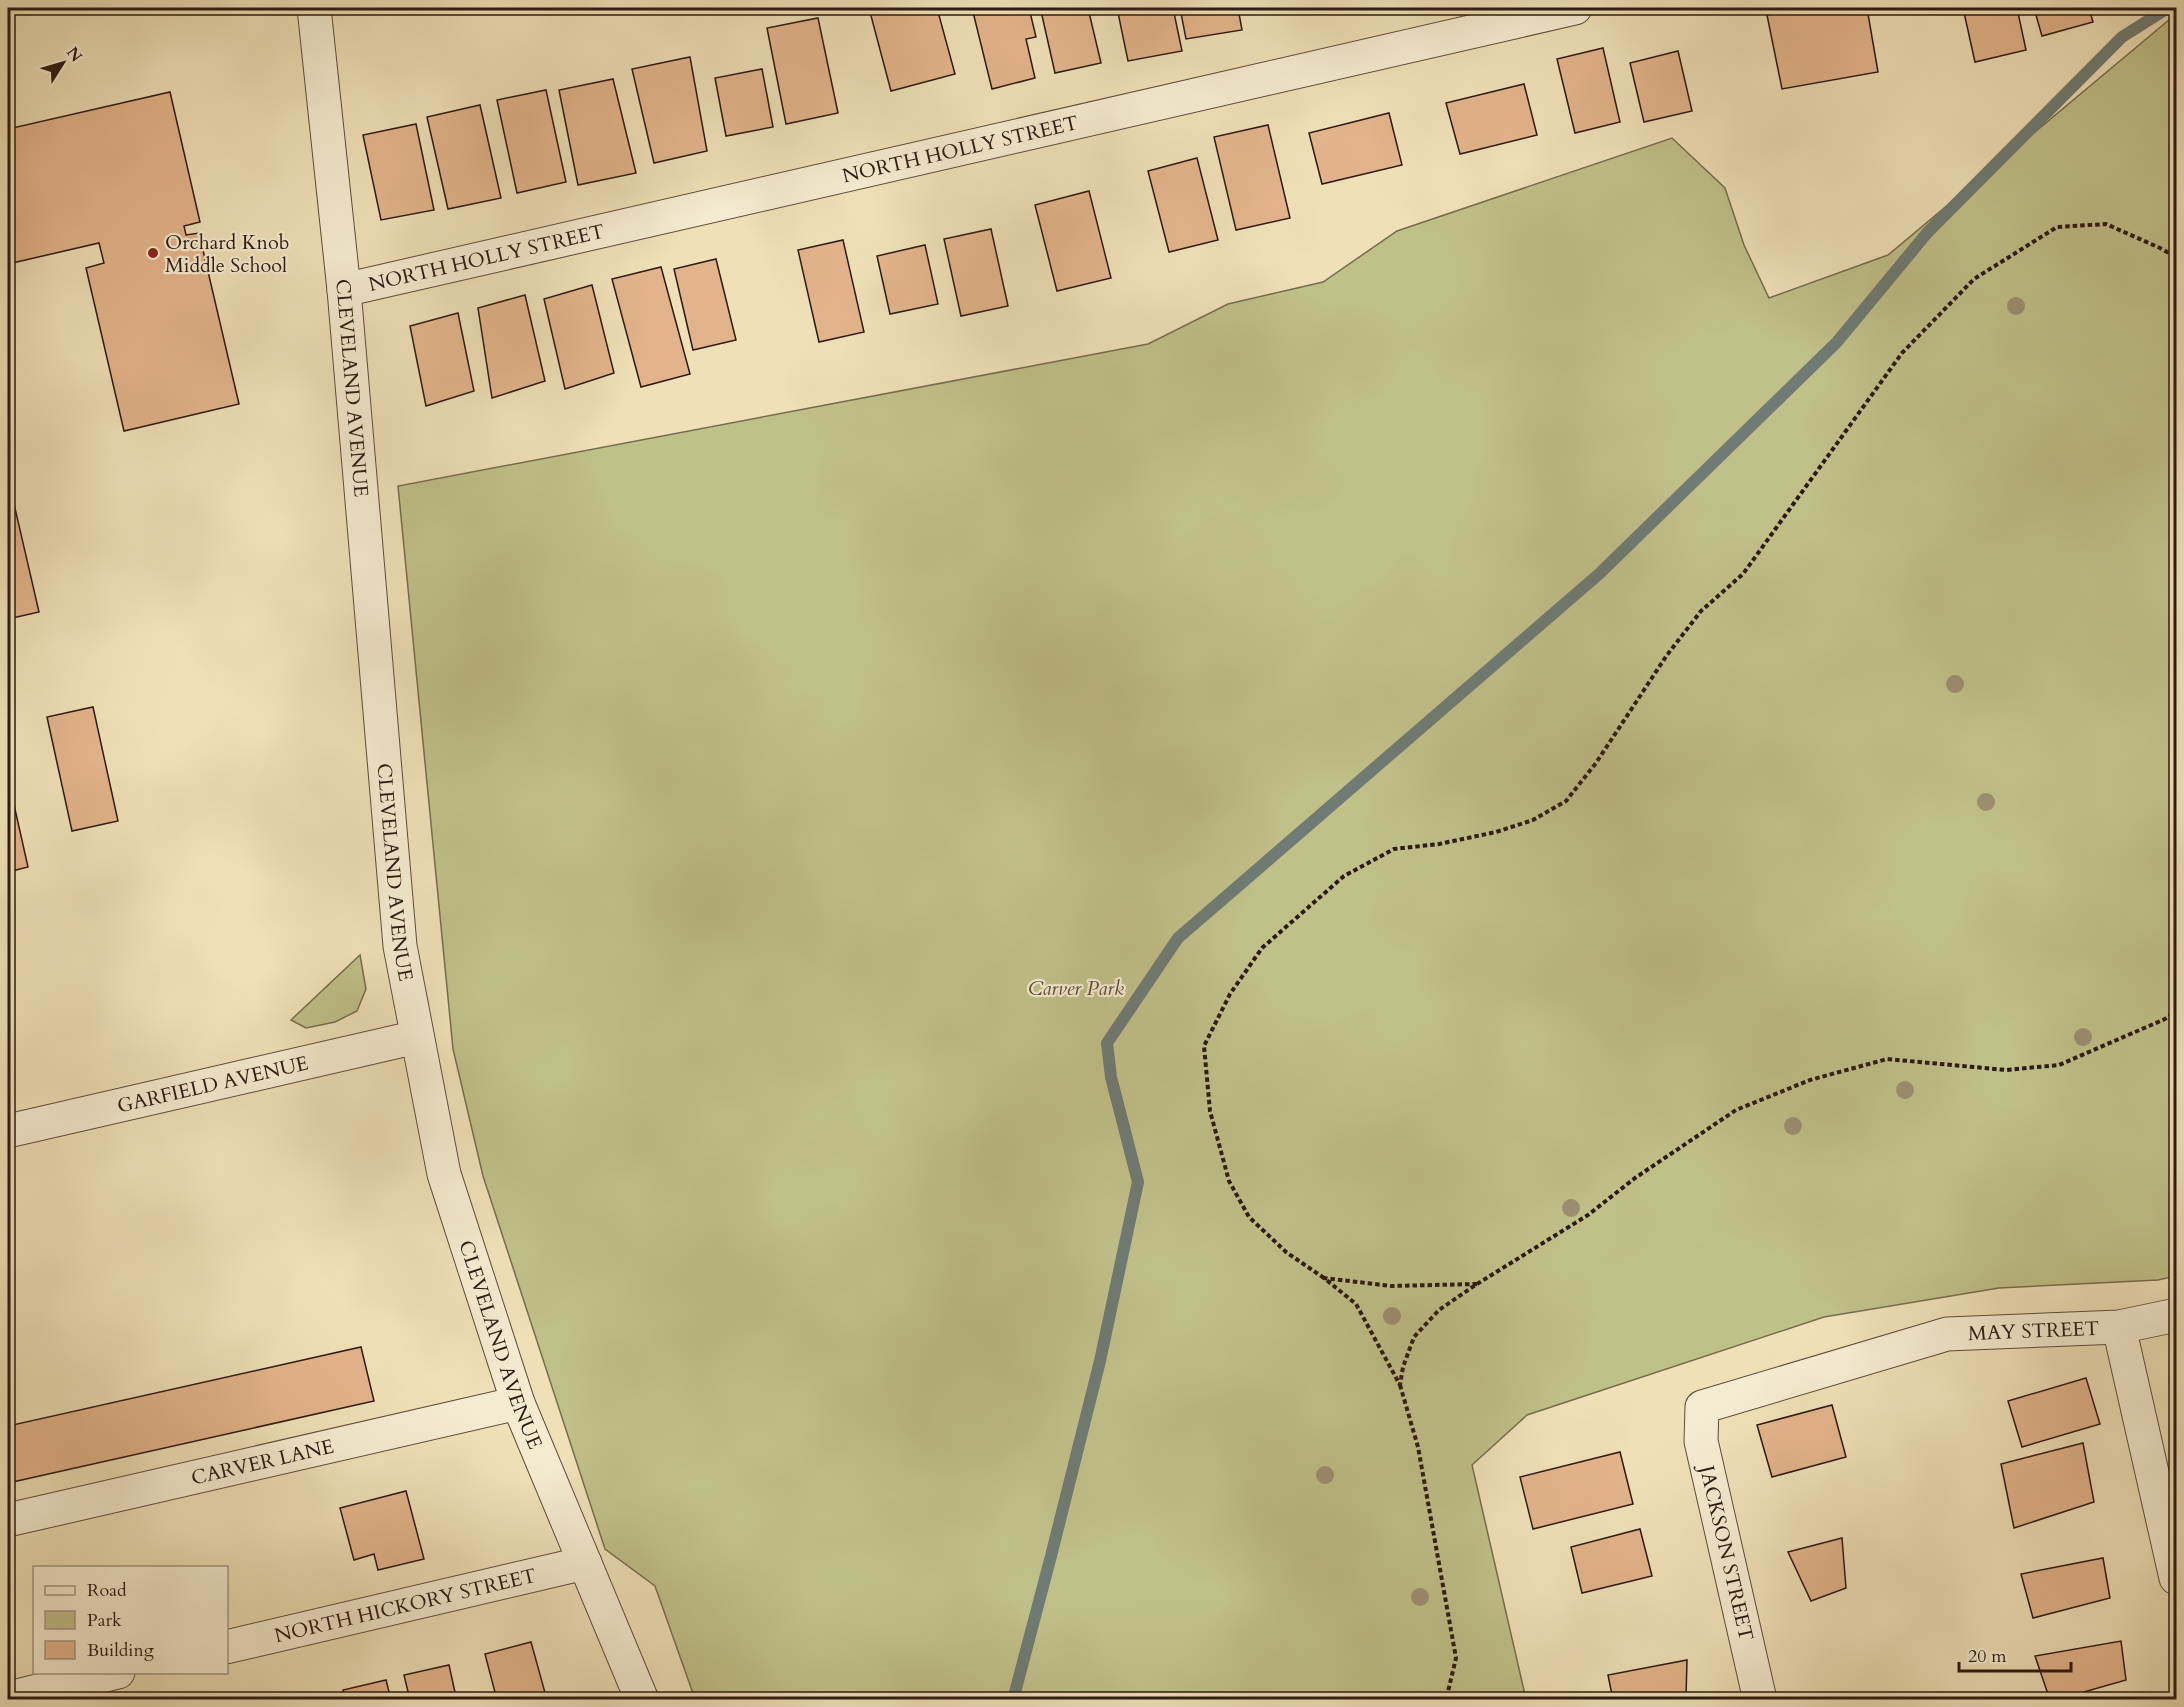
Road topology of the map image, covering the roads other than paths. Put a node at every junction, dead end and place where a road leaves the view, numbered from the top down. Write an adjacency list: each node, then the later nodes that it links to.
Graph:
1 (314, 8): 3 (street, CLEVELAND AVENUE)
2 (1575, 8): 3 (street, NORTH HOLLY STREET)
3 (344, 290): 4 (street, CLEVELAND AVENUE)
4 (417, 1037): 5 (street, GARFIELD AVENUE); 8 (street, CLEVELAND AVENUE)
5 (8, 1131)
6 (2176, 1315): 7 (street)
7 (2119, 1327): 9 (street, MAY STREET); 12 (street)
8 (519, 1403): 10 (street, CARVER LANE); 11 (street, CLEVELAND AVENUE)
9 (1702, 1407): 17 (street, JACKSON STREET)
10 (8, 1520)
11 (585, 1563): 13 (street, NORTH HICKORY STREET); 16 (street, CLEVELAND AVENUE)
12 (2176, 1578)
13 (228, 1647)
14 (110, 1674): 15 (street)
15 (8, 1698)
16 (642, 1700)
17 (1760, 1700)

